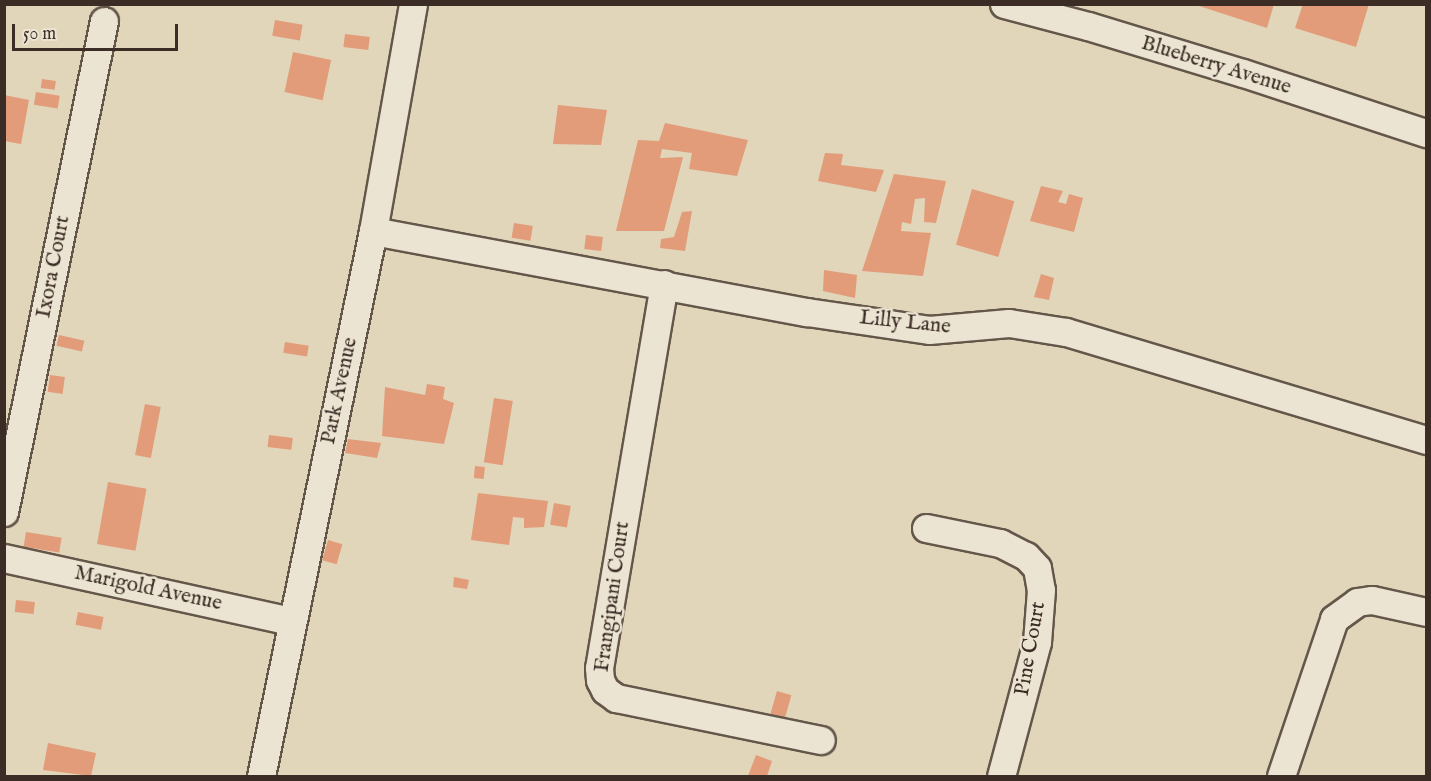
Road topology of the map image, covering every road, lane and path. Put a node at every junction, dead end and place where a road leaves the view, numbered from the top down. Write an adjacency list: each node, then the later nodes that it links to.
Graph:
1 (413, 4): 5 (street, Park Avenue)
2 (1004, 4): 4 (street, Blueberry Avenue)
3 (104, 21): 8 (street, Ixora Court)
4 (1426, 133)
5 (374, 231): 6 (street, Lilly Lane); 12 (street, Park Avenue)
6 (664, 284): 7 (street, Lilly Lane); 13 (street, Frangipani Court)
7 (1426, 440)
8 (4, 513)
9 (926, 528): 15 (street, Pine Court)
10 (4, 558): 12 (street, Marigold Avenue)
11 (1426, 612): 16 (street)
12 (291, 621): 14 (street, Park Avenue)
13 (820, 740)
14 (261, 777)
15 (1001, 777)
16 (1281, 777)

